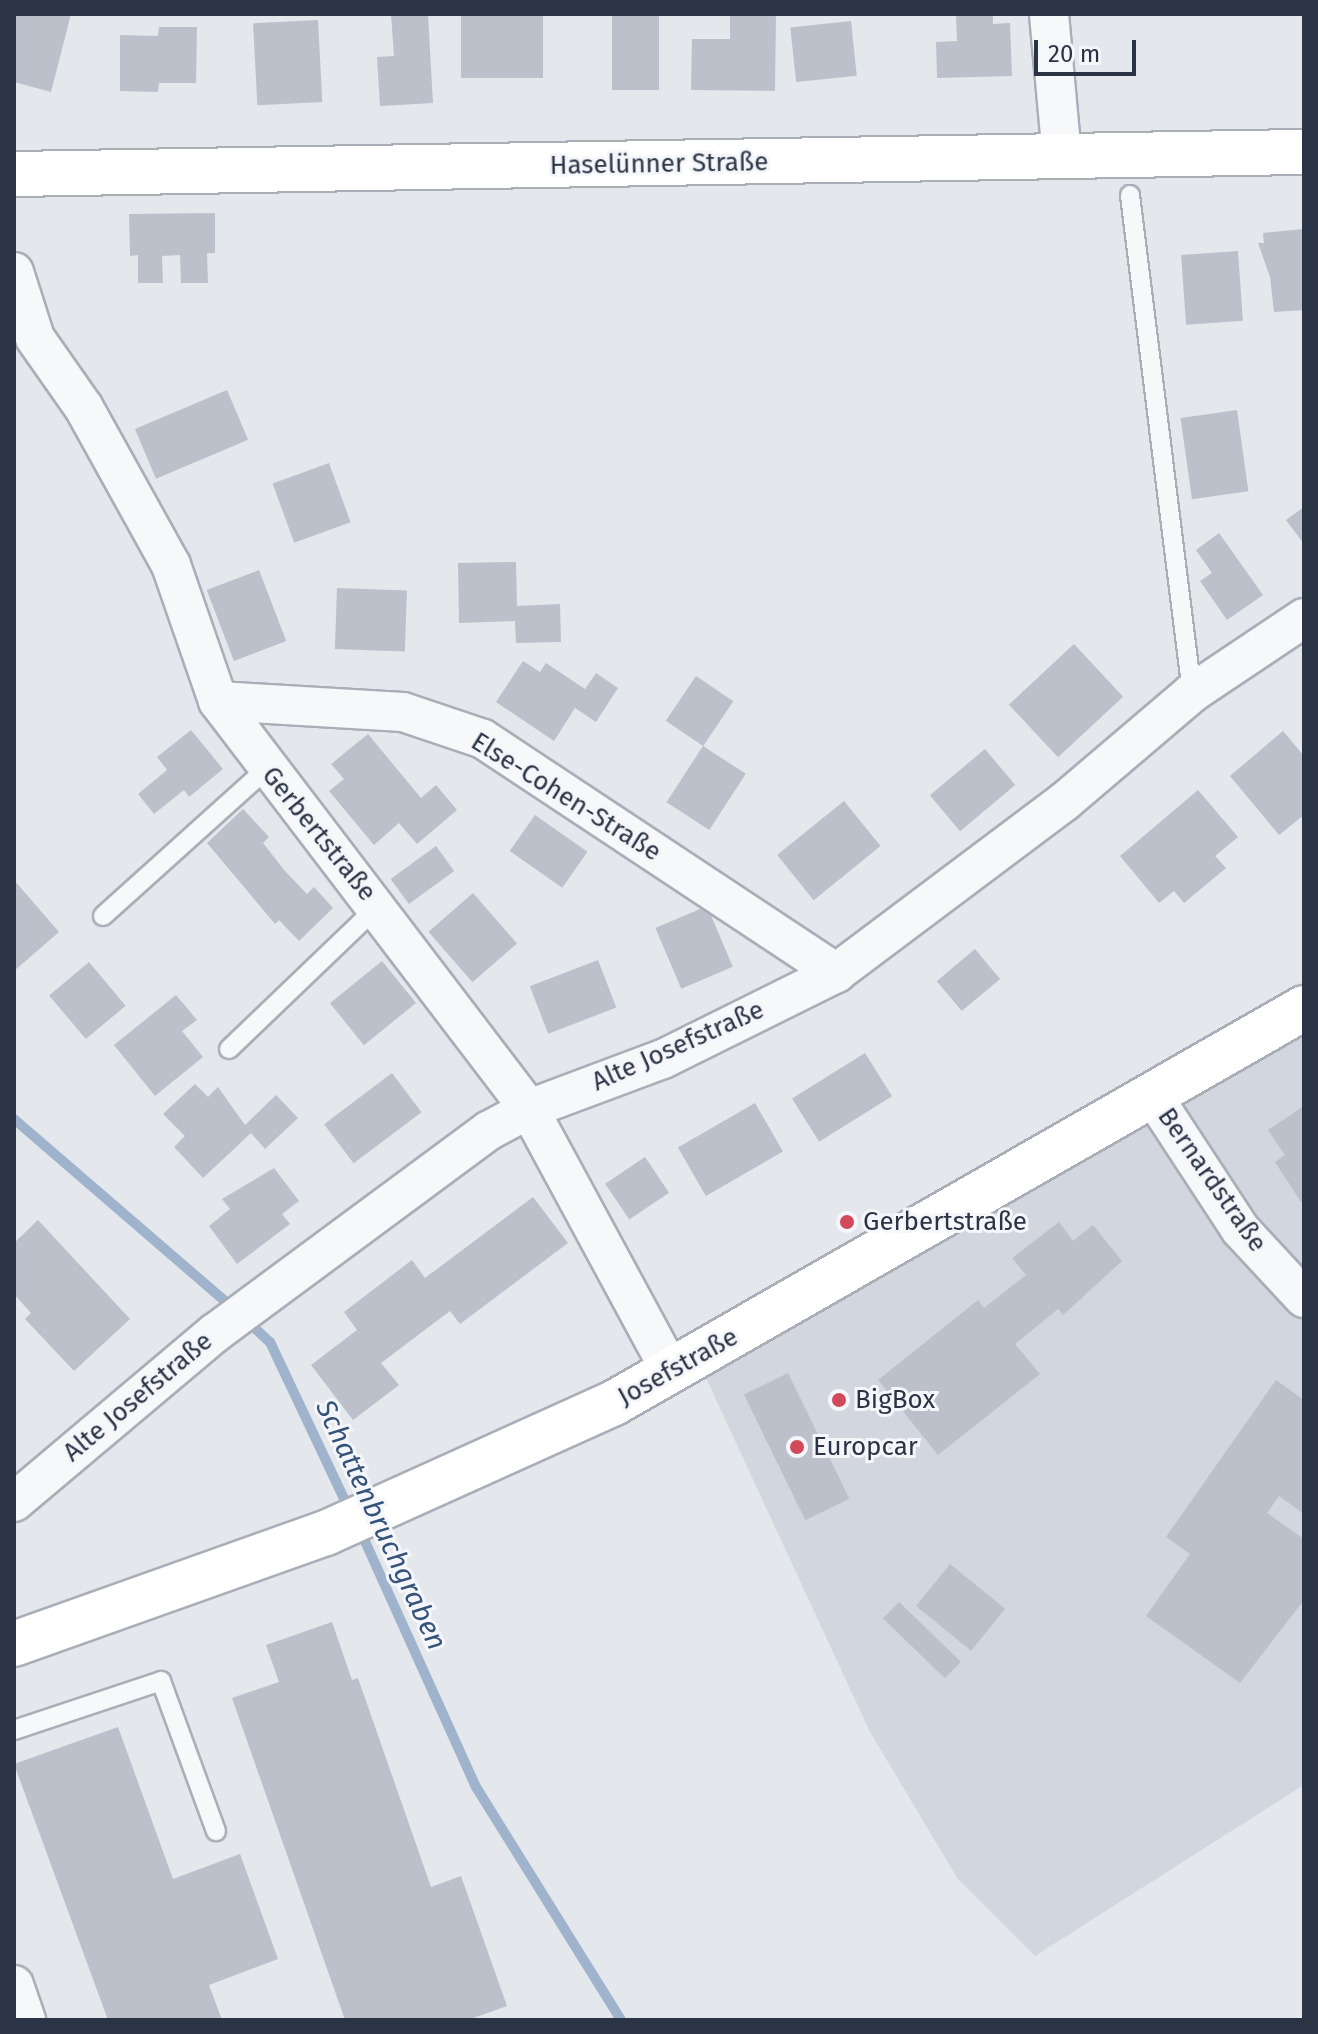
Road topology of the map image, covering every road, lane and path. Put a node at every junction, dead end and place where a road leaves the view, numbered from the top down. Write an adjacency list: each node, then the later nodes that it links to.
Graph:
1 (1049, 14): 3 (street)
2 (1304, 152): 3 (street, Haselünner Straße)
3 (1062, 158): 4 (street, Haselünner Straße)
4 (14, 174)
5 (1130, 195): 8 (lane)
6 (14, 272): 9 (street, Gerbertstraße)
7 (1304, 618): 8 (street, Alte Josefstraße)
8 (1192, 693): 13 (street, Alte Josefstraße)
9 (218, 701): 10 (street, Gerbertstraße); 13 (street, Else-Cohen-Straße)
10 (266, 769): 11 (street, Gerbertstraße); 12 (lane)
11 (377, 907): 15 (lane); 17 (street, Gerbertstraße)
12 (103, 916)
13 (836, 973): 17 (street, Alte Josefstraße)
14 (1304, 1008): 16 (street, Josefstraße)
15 (229, 1049)
16 (1153, 1096): 18 (street, Bernardstraße); 19 (street, Josefstraße)
17 (529, 1109): 19 (street, Gerbertstraße); 20 (street, Alte Josefstraße)
18 (1304, 1298)
19 (672, 1373): 21 (street, Josefstraße)
20 (14, 1502)
21 (14, 1644)
22 (14, 1730): 23 (lane)
23 (216, 1831)
24 (14, 1985): 25 (street)
25 (26, 2020)

